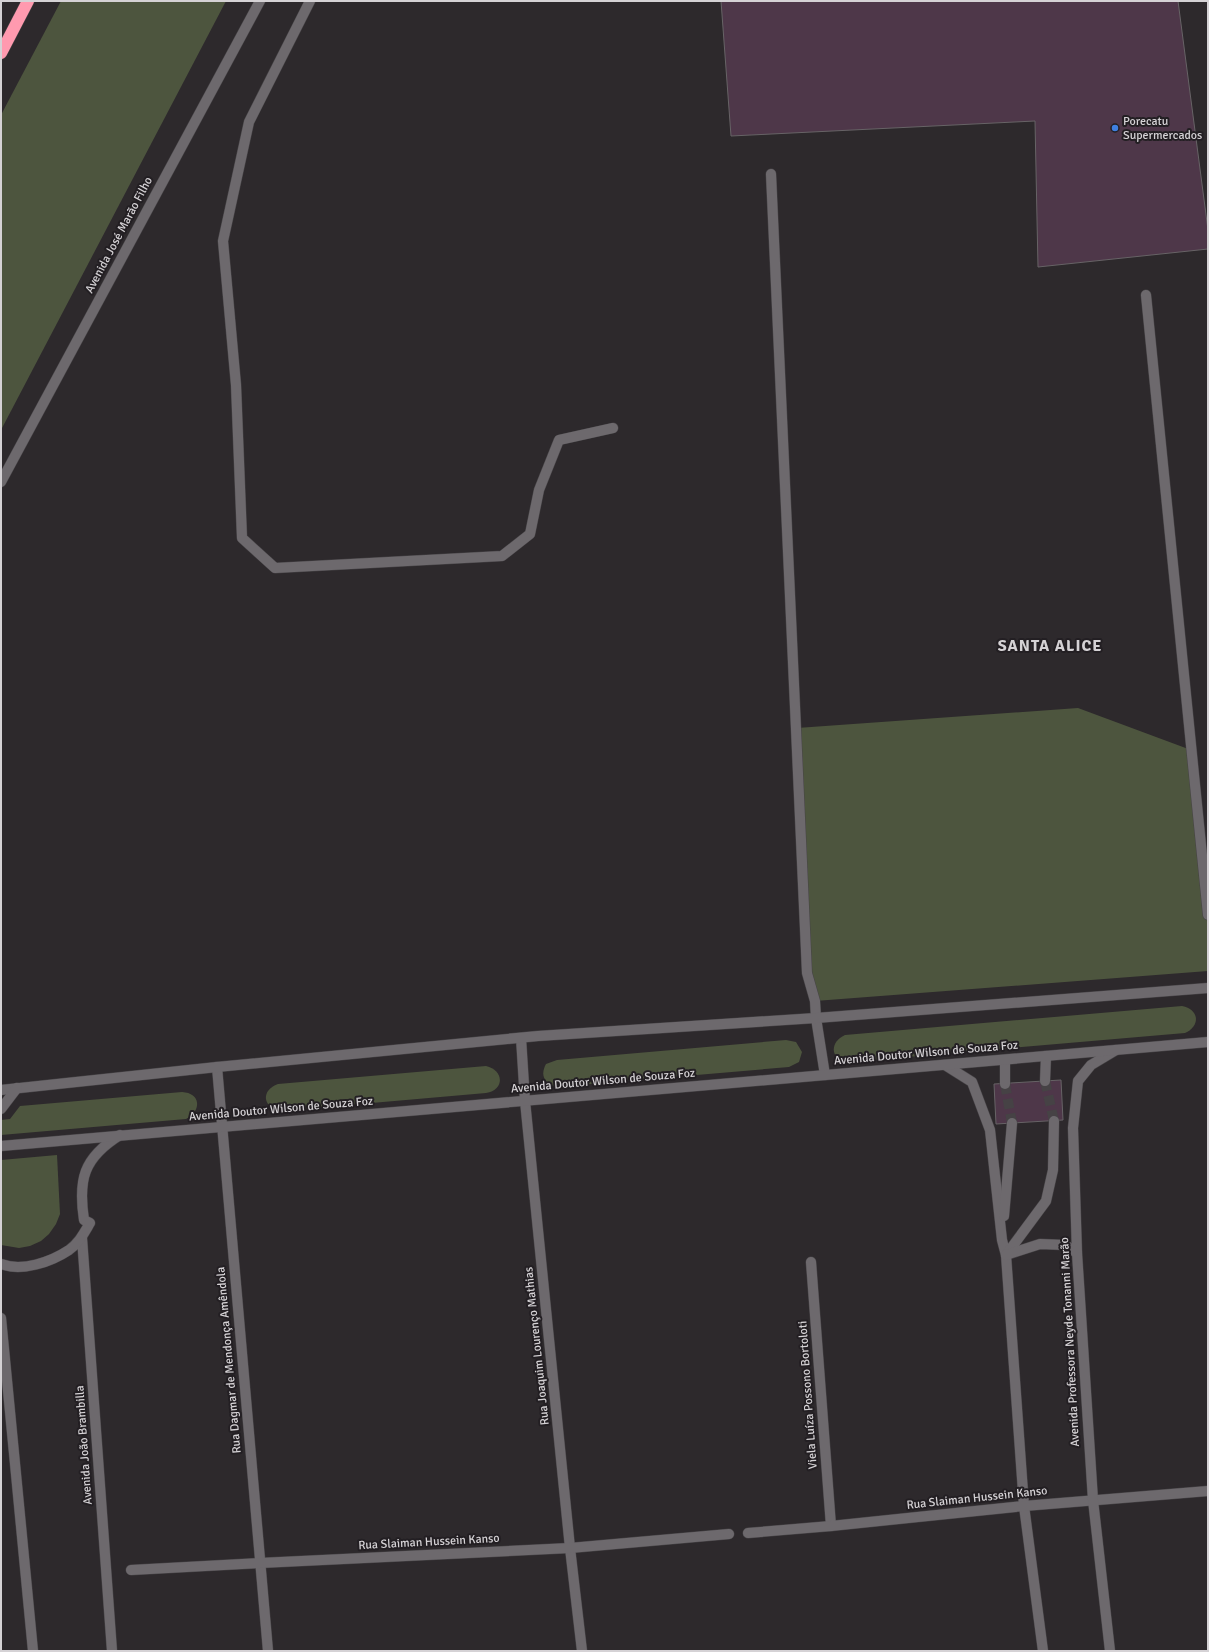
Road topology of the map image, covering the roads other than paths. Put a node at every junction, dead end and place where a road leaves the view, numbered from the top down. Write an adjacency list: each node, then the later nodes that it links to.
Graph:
1 (28, 1): 4 (highway)
2 (260, 1): 8 (street, Avenida José Marão Filho)
3 (310, 1): 7 (street)
4 (1, 53)
5 (771, 174): 11 (street)
6 (1146, 295): 9 (street)
7 (613, 428)
8 (1, 482)
9 (1208, 915)
10 (1208, 988): 11 (street)
11 (816, 1018): 12 (street); 19 (street)
12 (521, 1038): 18 (street); 24 (street, Rua Joaquim Lourenço Mathias)
13 (1208, 1042): 14 (street, Avenida Doutor Wilson de Souza Foz)
14 (1116, 1050): 15 (street, Avenida Doutor Wilson de Souza Foz); 33 (street, Avenida Professora Neyde Tonanni Marão)
15 (1046, 1056): 16 (street, Avenida Doutor Wilson de Souza Foz); 20 (street)
16 (1005, 1060): 17 (street, Avenida Doutor Wilson de Souza Foz); 21 (street)
17 (945, 1065): 19 (street, Avenida Doutor Wilson de Souza Foz); 32 (street)
18 (217, 1067): 22 (street); 28 (street, Rua Dagmar de Mendonça Amêndola)
19 (825, 1075): 24 (street, Avenida Doutor Wilson de Souza Foz)
20 (1045, 1081)
21 (1005, 1084)
22 (16, 1088): 23 (street); 25 (street)
23 (1, 1090)
24 (525, 1101): 28 (street, Avenida Doutor Wilson de Souza Foz); 44 (street, Rua Joaquim Lourenço Mathias)
25 (1, 1109)
26 (1054, 1120): 34 (street)
27 (1012, 1123): 32 (street)
28 (221, 1127): 29 (street, Avenida Doutor Wilson de Souza Foz); 45 (street, Rua Dagmar de Mendonça Amêndola)
29 (120, 1135): 30 (street, Avenida Doutor Wilson de Souza Foz); 31 (street)
30 (1, 1146)
31 (82, 1238): 36 (street); 48 (street, Avenida João Brambilla)
32 (1002, 1240): 34 (street)
33 (1077, 1253): 34 (street); 39 (street, Avenida Professora Neyde Tonanni Marão)
34 (1006, 1255): 40 (street)
35 (811, 1262): 41 (street, Viela Luíza Possono Bortoloti)
36 (1, 1264)
37 (1, 1318): 47 (street)
38 (1208, 1491): 39 (street, Rua Slaiman Hussein Kanso)
39 (1093, 1500): 40 (street, Rua Slaiman Hussein Kanso); 52 (street, Avenida Professora Neyde Tonanni Marão)
40 (1024, 1506): 41 (street, Rua Slaiman Hussein Kanso); 51 (street)
41 (831, 1526): 42 (street, Rua Slaiman Hussein Kanso)
42 (748, 1532)
43 (729, 1534): 44 (street, Rua Slaiman Hussein Kanso)
44 (570, 1548): 45 (street, Rua Slaiman Hussein Kanso); 50 (street, Rua Joaquim Lourenço Mathias)
45 (260, 1563): 46 (street, Rua Slaiman Hussein Kanso); 49 (street, Rua Dagmar de Mendonça Amêndola)
46 (131, 1570)
47 (33, 1651)
48 (112, 1651)
49 (268, 1651)
50 (582, 1651)
51 (1043, 1651)
52 (1110, 1651)

